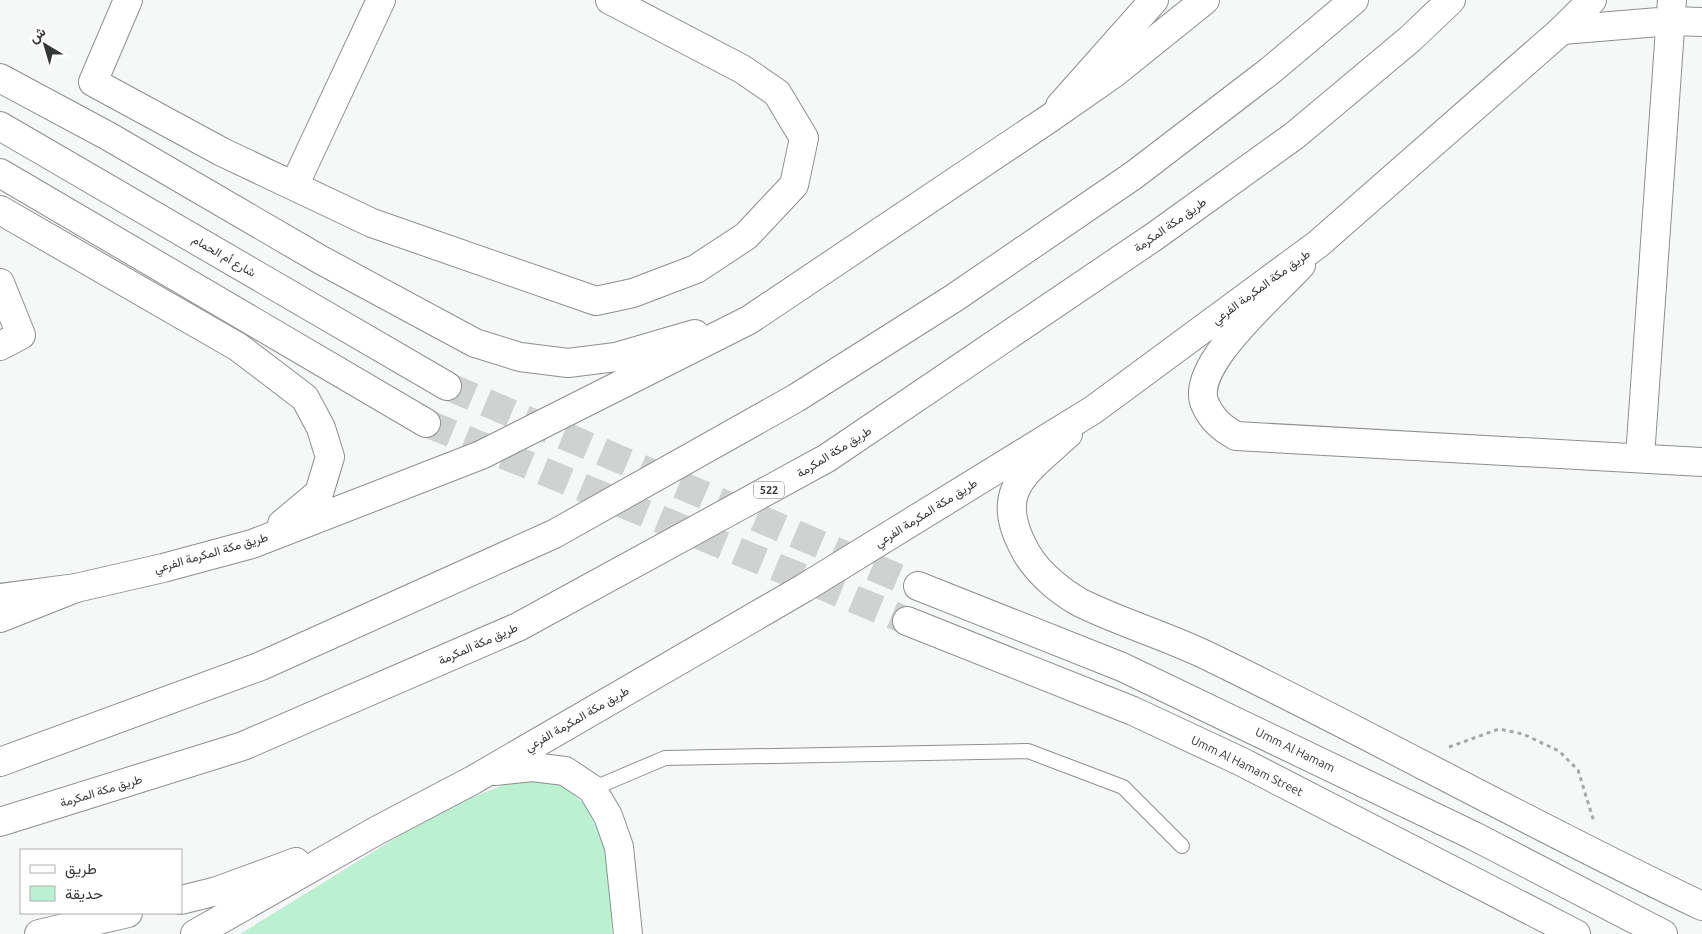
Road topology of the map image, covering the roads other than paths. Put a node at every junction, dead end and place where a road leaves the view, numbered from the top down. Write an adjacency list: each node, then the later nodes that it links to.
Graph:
1 (128, 0): 16 (main road)
2 (381, 0): 16 (main road)
3 (1154, 0): 13 (main road)
4 (1205, 0): 13 (main road, طريق مكة المكرمة الفرعي)
5 (1354, 0): 33 (main road)
6 (1451, 0): 36 (main road, طريق مكة المكرمة / 522)
7 (1592, 0): 11 (main road, طريق مكة المكرمة الفرعي)
8 (626, 4): 16 (main road)
9 (1672, 11): 10 (main road); 11 (main road); 25 (main road)
10 (1702, 22)
11 (1562, 30): 18 (main road, طريق مكة المكرمة الفرعي)
12 (0, 78): 20 (main road)
13 (1050, 118): 20 (main road, طريق مكة المكرمة الفرعي)
14 (0, 126): 22 (main road, شارع أم الحمام)
15 (0, 173): 24 (main road)
16 (294, 186)
17 (0, 210): 27 (main road)
18 (1318, 244): 23 (main road, طريق مكة المكرمة الفرعي); 25 (main road)
19 (0, 283): 21 (main road)
20 (749, 320): 27 (main road, طريق مكة المكرمة الفرعي)
21 (0, 346)
22 (447, 386)
23 (1093, 410): 34 (main road, طريق مكة المكرمة الفرعي); 40 (main road)
24 (426, 423)
25 (1640, 457): 26 (main road)
26 (1702, 462)
27 (252, 544): 29 (main road, طريق مكة المكرمة الفرعي)
28 (918, 586): 46 (main road, Umm Al Hamam)
29 (76, 588): 30 (main road, طريق مكة المكرمة الفرعي); 31 (main road)
30 (0, 598)
31 (0, 618)
32 (907, 621): 45 (main road, Umm Al Hamam Street)
33 (0, 762)
34 (473, 780): 35 (main road); 37 (main road, طريق مكة المكرمة الفرعي)
35 (592, 789): 38 (lane); 44 (main road)
36 (0, 822)
37 (376, 831): 39 (main road); 43 (main road, طريق مكة المكرمة الفرعي)
38 (1182, 846)
39 (182, 900)
40 (1702, 906)
41 (124, 914): 42 (main road)
42 (39, 934)
43 (195, 934)
44 (628, 934)
45 (1576, 934)
46 (1663, 934)

